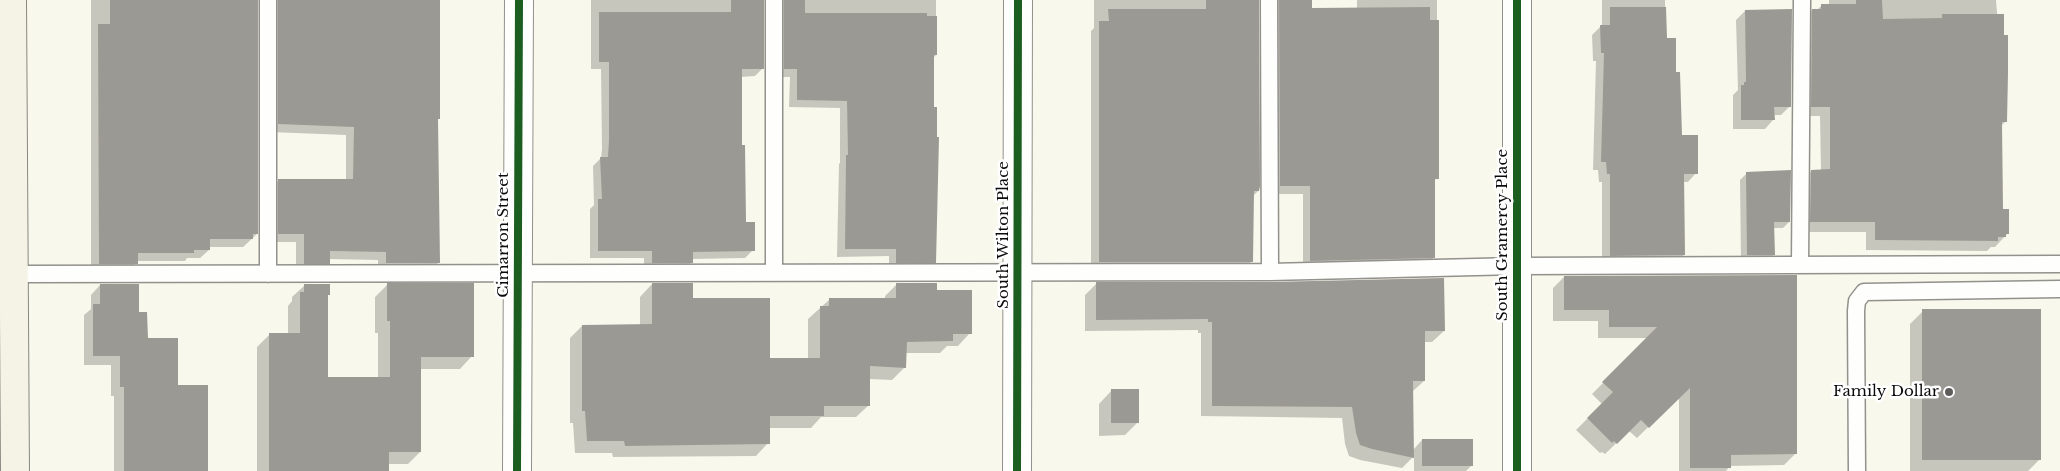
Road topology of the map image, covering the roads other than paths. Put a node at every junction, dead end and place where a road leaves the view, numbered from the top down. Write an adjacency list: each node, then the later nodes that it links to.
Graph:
1 (12, 0): 16 (main road)
2 (268, 0): 17 (lane)
3 (519, 0): 14 (street, Cimarron Street)
4 (774, 0): 15 (lane)
5 (1018, 0): 12 (street, South Wilton Place)
6 (1270, 0): 13 (lane)
7 (1517, 0): 11 (street, South Gramercy Place)
8 (1802, 0): 10 (lane)
9 (2060, 264): 10 (lane)
10 (1800, 265): 11 (lane)
11 (1517, 266): 13 (lane); 22 (street, South Gramercy Place)
12 (1017, 272): 13 (lane); 15 (lane); 21 (street, South Wilton Place)
13 (1270, 272)
14 (518, 273): 15 (lane); 17 (lane); 20 (street, Cimarron Street)
15 (774, 273)
16 (14, 274): 17 (lane); 19 (main road)
17 (268, 274)
18 (2060, 290): 23 (lane)
19 (14, 471)
20 (517, 471)
21 (1017, 471)
22 (1516, 471)
23 (1857, 471)

